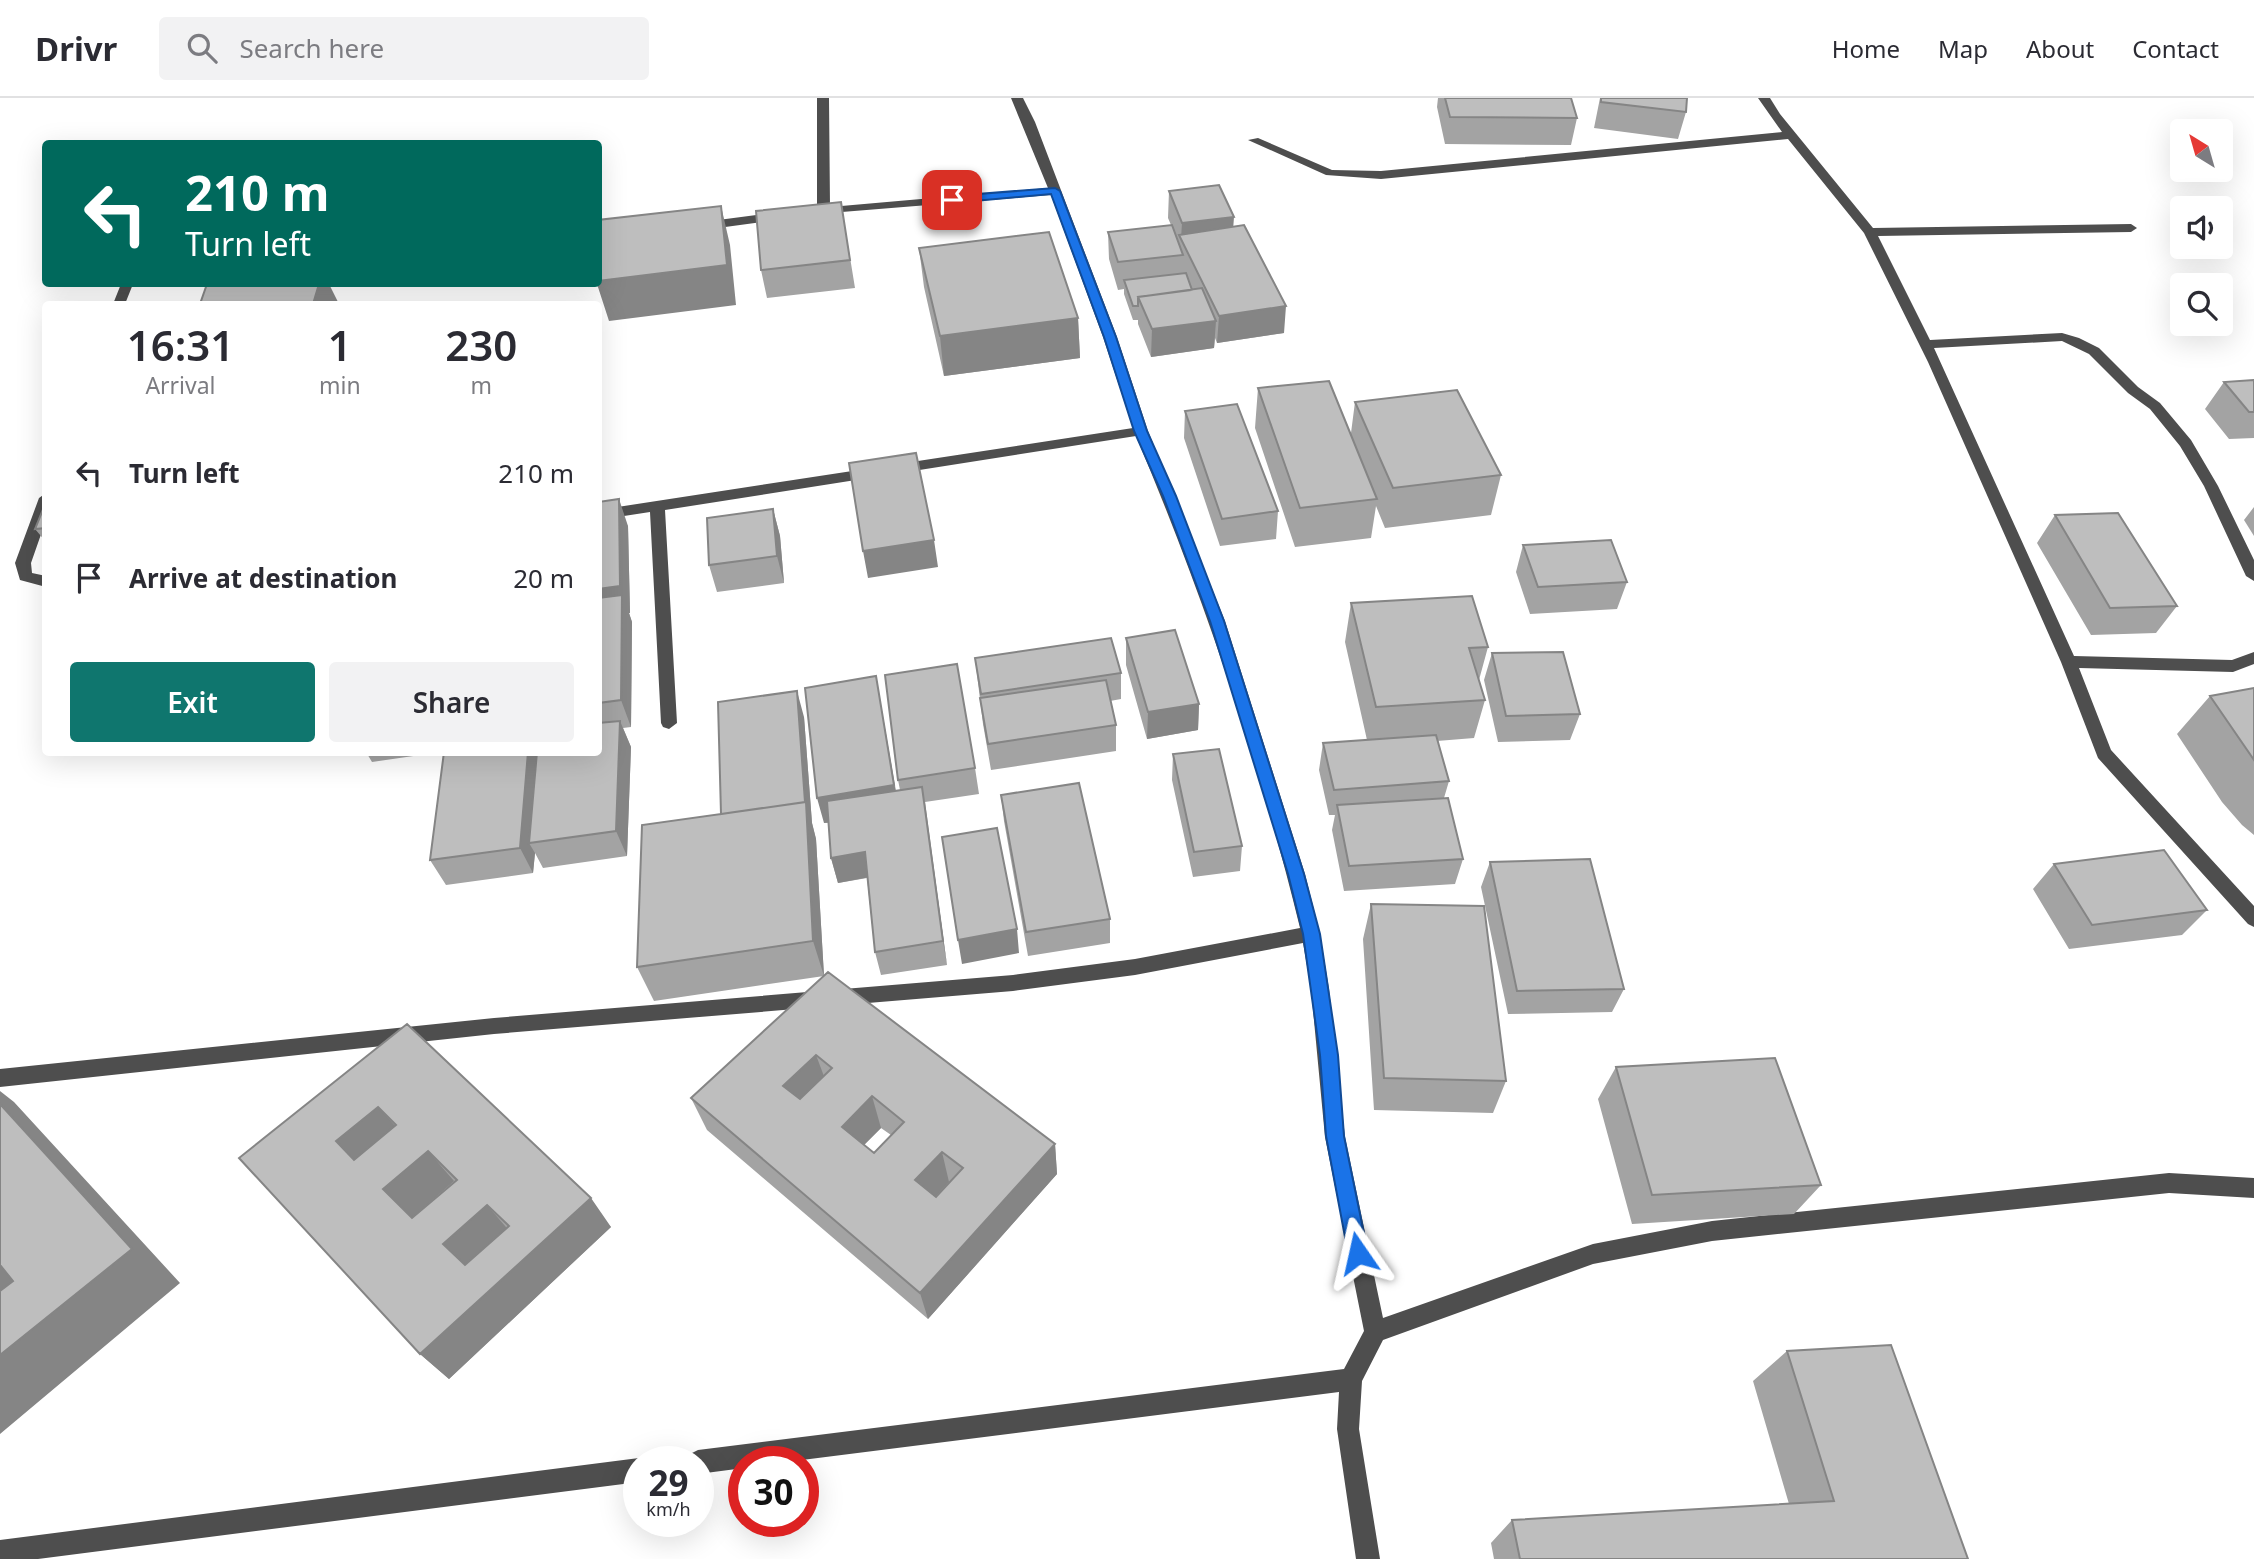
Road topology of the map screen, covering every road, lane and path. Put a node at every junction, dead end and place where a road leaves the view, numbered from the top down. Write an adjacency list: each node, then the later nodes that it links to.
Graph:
1 (823, 98): 7 (street)
2 (1017, 98): 6 (street)
3 (1764, 98): 4 (street)
4 (1791, 135): 5 (street); 10 (street)
5 (1254, 140)
6 (1055, 191): 7 (street); 12 (street)
7 (811, 212): 8 (street)
8 (691, 227)
9 (2131, 228): 10 (street)
10 (1870, 232): 11 (street)
11 (1926, 344): 16 (street); 19 (street)
12 (1141, 431): 13 (street); 22 (street)
13 (657, 506): 15 (street); 20 (street)
14 (42, 509): 17 (street)
15 (602, 514)
16 (2254, 576)
17 (42, 581)
18 (2254, 659): 19 (street)
19 (2068, 662): 21 (street)
20 (669, 723)
21 (2254, 919)
22 (1311, 934): 23 (street); 25 (street)
23 (0, 1078)
24 (2254, 1188): 25 (street)
25 (1375, 1332): 26 (street)
26 (1351, 1379): 27 (street); 30 (street)
27 (714, 1460)
28 (623, 1472): 29 (street)
29 (0, 1552)
30 (1368, 1559)

